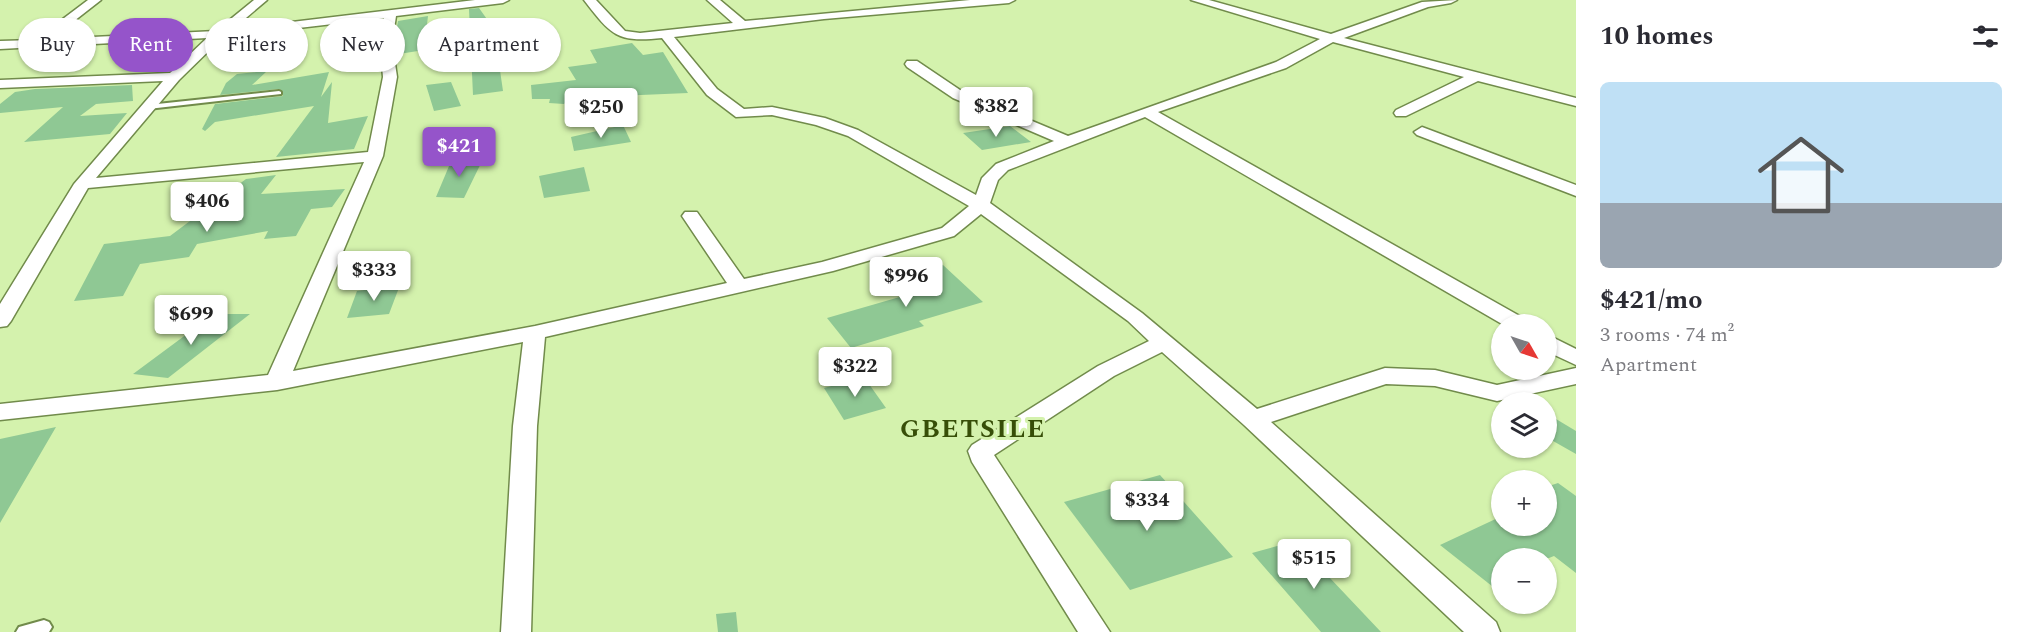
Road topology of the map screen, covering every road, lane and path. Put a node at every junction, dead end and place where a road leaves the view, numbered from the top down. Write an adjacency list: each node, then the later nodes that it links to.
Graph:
1 (95, 0): 12 (street)
2 (261, 0): 13 (street)
3 (503, 0): 11 (street)
4 (590, 0): 16 (street)
5 (713, 0): 15 (street)
6 (1009, 0): 15 (street)
7 (1197, 0): 18 (street)
8 (1412, 0): 10 (street)
9 (1450, 0): 10 (street)
10 (1426, 4): 18 (street)
11 (390, 15): 14 (street); 36 (street)
12 (71, 18)
13 (239, 18)
14 (308, 24)
15 (741, 25): 16 (street)
16 (665, 34): 39 (street)
17 (205, 35): 19 (street)
18 (1331, 38): 24 (street); 32 (street)
19 (96, 39)
20 (18, 44): 21 (street)
21 (0, 45)
22 (205, 47): 25 (street)
23 (912, 64): 35 (street)
24 (1477, 76): 29 (street); 33 (street)
25 (174, 77): 26 (street); 31 (street)
26 (0, 84)
27 (1576, 89): 29 (street)
28 (279, 93): 31 (lane)
29 (1558, 97): 30 (street)
30 (1576, 102)
31 (148, 107): 37 (street)
32 (1147, 112): 35 (street); 43 (street)
33 (1401, 113)
34 (1422, 132): 38 (street)
35 (1069, 142): 39 (street)
36 (375, 156): 37 (street); 50 (street)
37 (82, 184): 42 (street)
38 (1576, 191)
39 (981, 204): 41 (street); 46 (street)
40 (691, 216): 41 (street)
41 (740, 288): 45 (street)
42 (5, 305): 44 (street)
43 (1500, 314)
44 (0, 321)
45 (536, 333): 50 (street); 55 (street)
46 (1164, 342): 52 (street); 56 (street)
47 (1557, 347): 48 (street)
48 (1576, 358)
49 (1576, 376): 52 (street)
50 (277, 382): 51 (street)
51 (0, 412)
52 (1253, 418): 57 (street)
53 (44, 627): 54 (lane)
54 (24, 632)
55 (516, 632)
56 (1095, 632)
57 (1485, 632)

